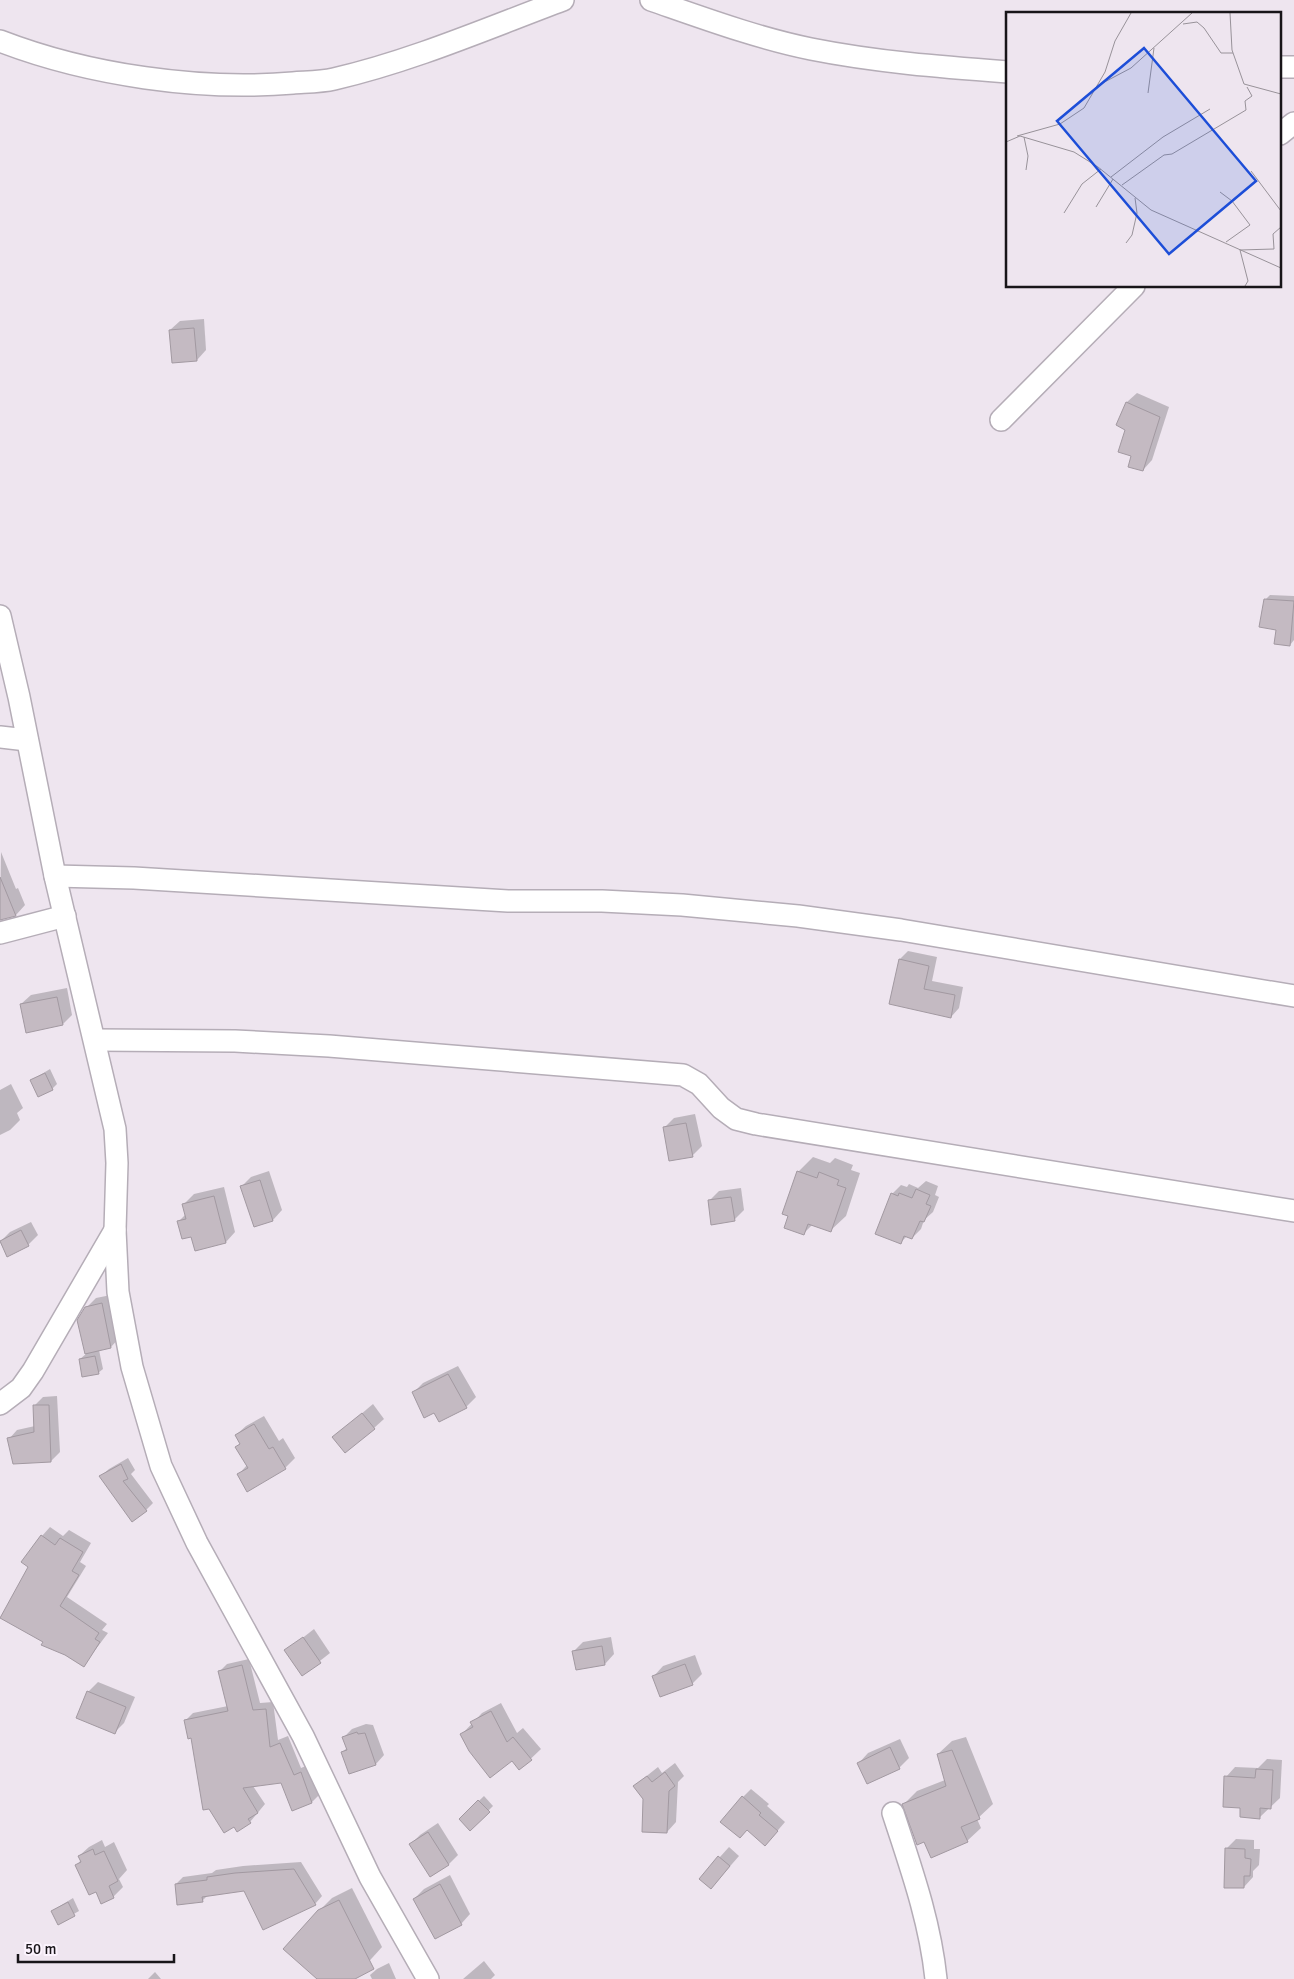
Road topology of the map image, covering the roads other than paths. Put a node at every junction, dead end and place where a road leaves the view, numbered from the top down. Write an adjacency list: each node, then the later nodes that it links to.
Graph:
1 (563, 0): 3 (street)
2 (651, 0): 4 (street)
3 (0, 41)
4 (1006, 72)
5 (1294, 123): 6 (street)
6 (1282, 132)
7 (1132, 288): 8 (street)
8 (1002, 420)
9 (0, 616): 11 (street)
10 (0, 737): 11 (street)
11 (27, 740): 12 (street)
12 (55, 876): 13 (street); 15 (street)
13 (65, 916): 14 (street); 16 (street)
14 (0, 933)
15 (1294, 996)
16 (95, 1040): 17 (street); 18 (street)
17 (1294, 1211)
18 (115, 1230): 19 (street); 21 (street)
19 (0, 1404)
20 (893, 1813): 22 (street)
21 (428, 1979)
22 (936, 1979)

